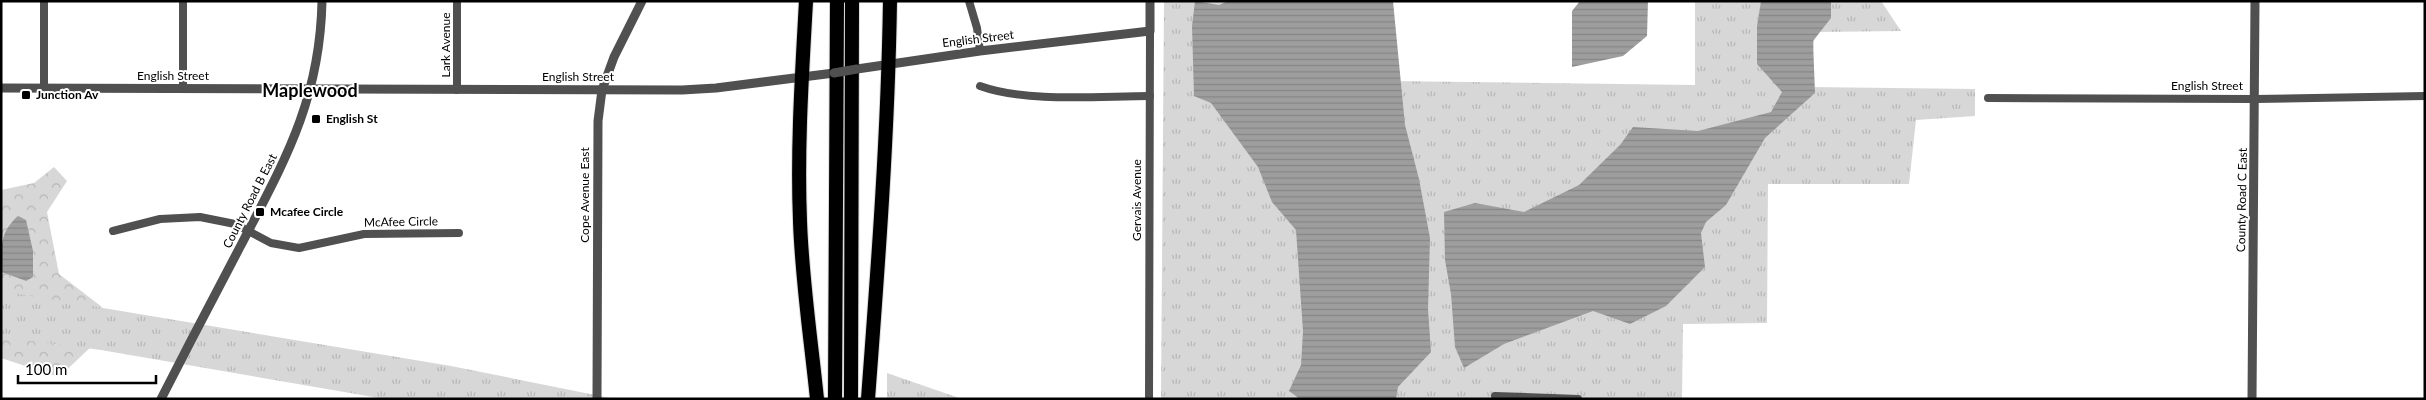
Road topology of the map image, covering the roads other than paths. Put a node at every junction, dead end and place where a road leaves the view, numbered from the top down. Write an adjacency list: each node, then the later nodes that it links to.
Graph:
1 (44, 1): 19 (street)
2 (183, 1): 20 (street)
3 (322, 1): 21 (street, County Road B East)
4 (457, 1): 22 (street, Lark Avenue)
5 (642, 1): 23 (street, Cope Avenue East)
6 (806, 1): 16 (highway)
7 (837, 1): 35 (highway)
8 (852, 1): 36 (highway)
9 (890, 1): 15 (highway)
10 (968, 1): 14 (street)
11 (1150, 1): 13 (street, Gervais Avenue)
12 (2255, 1): 27 (street, County Road C East)
13 (1150, 31): 14 (street, English Street); 24 (street, Gervais Avenue)
14 (980, 51): 15 (street, English Street)
15 (889, 64): 16 (street, English Street, bridge); 37 (highway)
16 (802, 79): 23 (street, English Street); 34 (highway)
17 (980, 86): 24 (street)
18 (1, 88): 19 (street, English Street)
19 (44, 88): 20 (street, English Street)
20 (183, 88): 21 (street, English Street)
21 (311, 90): 22 (street, English Street); 29 (street, County Road B East)
22 (457, 90): 23 (street, English Street)
23 (602, 90): 33 (street, Cope Avenue East)
24 (1150, 96): 38 (street, Gervais Avenue)
25 (2425, 96): 27 (street, English Street)
26 (1988, 98): 27 (street, English Street)
27 (2255, 99): 40 (street, County Road C East)
28 (113, 231): 29 (street, McAfee Circle)
29 (248, 232): 30 (street, McAfee Circle); 32 (street, County Road B East)
30 (459, 233)
31 (1495, 396): 39 (street)
32 (161, 399)
33 (597, 399)
34 (817, 399)
35 (835, 399)
36 (851, 399)
37 (868, 399)
38 (1149, 399)
39 (1578, 399)
40 (2252, 399)

